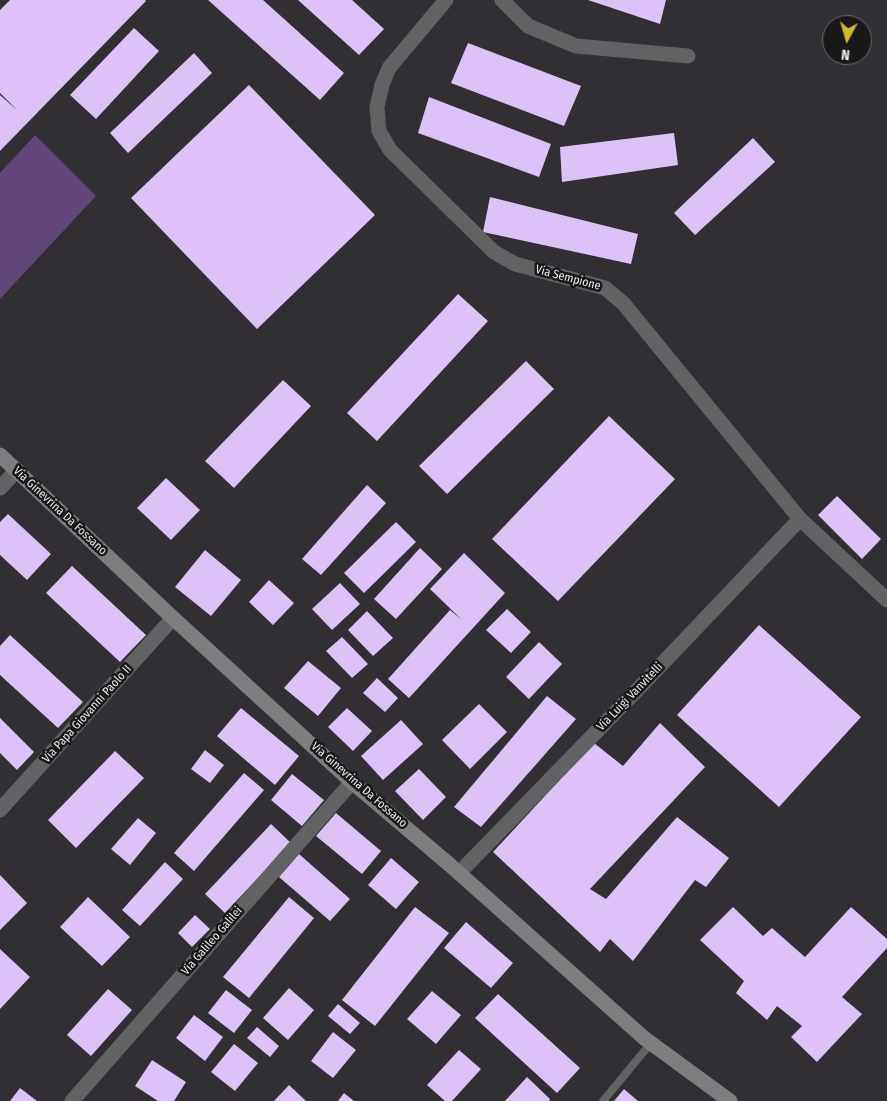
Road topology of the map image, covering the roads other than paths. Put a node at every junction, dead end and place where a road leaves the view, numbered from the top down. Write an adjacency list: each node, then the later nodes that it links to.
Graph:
1 (502, 0): 3 (street)
2 (441, 2): 7 (street, Via Sempione)
3 (688, 56)
4 (0, 455): 5 (street, Via Ginevrina Da Fossano)
5 (17, 470): 6 (street); 9 (street, Via Ginevrina Da Fossano)
6 (0, 488)
7 (800, 519): 8 (street, Via Sempione); 12 (street, Via Luigi Vanvitelli)
8 (887, 600)
9 (173, 618): 10 (street, Via Ginevrina Da Fossano); 11 (street, Via Papa Giovanni Paolo II)
10 (352, 782): 12 (street, Via Ginevrina Da Fossano); 14 (street, Via Galileo Galilei)
11 (0, 810)
12 (459, 873): 13 (street, Via Ginevrina Da Fossano)
13 (651, 1043): 15 (lane); 16 (street, Via Ginevrina Da Fossano)
14 (72, 1101)
15 (602, 1101)
16 (730, 1101)

